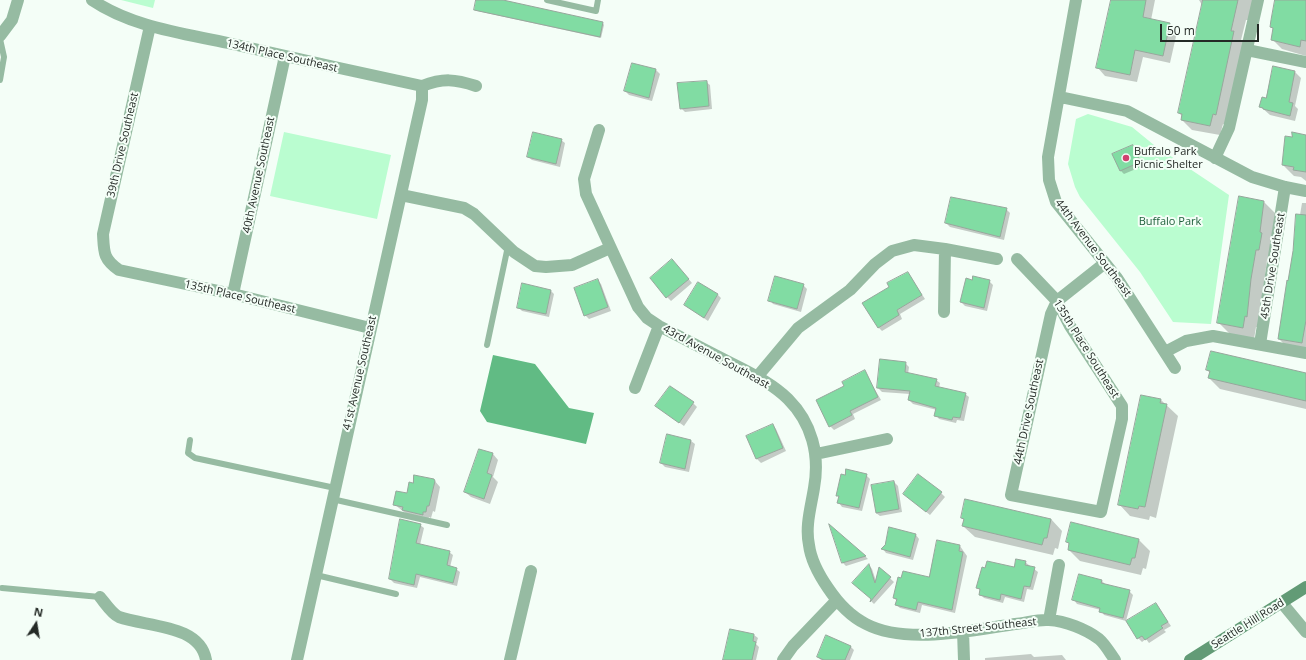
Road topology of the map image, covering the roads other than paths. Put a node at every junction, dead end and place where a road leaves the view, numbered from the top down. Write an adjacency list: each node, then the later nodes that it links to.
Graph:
1 (18, 0): 8 (street)
2 (92, 0): 7 (street, 134th Place Southeast)
3 (547, 0): 4 (lane)
4 (598, 0)
5 (1076, 0): 15 (street, 44th Avenue Southeast)
6 (1258, 0): 9 (street)
7 (150, 26): 10 (street, 134th Place Southeast); 27 (street, 39th Drive Southeast)
8 (0, 38): 12 (lane)
9 (1247, 50): 11 (street); 17 (street)
10 (284, 56): 13 (street, 134th Place Southeast); 28 (street, 40th Avenue Southeast)
11 (1306, 62)
12 (0, 80)
13 (422, 86): 14 (street, 134th Place Southeast); 20 (street, 41st Avenue Southeast)
14 (476, 86)
15 (1060, 97): 17 (street); 26 (street, 44th Avenue Southeast)
16 (599, 130): 22 (street, 43rd Avenue Southeast)
17 (1216, 158): 18 (street)
18 (1285, 187): 19 (street); 33 (street, 45th Drive Southeast)
19 (1306, 191)
20 (400, 195): 21 (street); 32 (street, 41st Avenue Southeast)
21 (508, 246): 22 (street); 34 (lane)
22 (610, 248): 31 (street, 43rd Avenue Southeast)
23 (945, 249): 24 (street); 30 (street); 38 (street)
24 (997, 259)
25 (1017, 259): 29 (street, 135th Place Southeast)
26 (1105, 263): 29 (street); 35 (street, 44th Avenue Southeast)
27 (110, 264): 28 (street, 135th Place Southeast)
28 (233, 294): 32 (street, 135th Place Southeast)
29 (1057, 301): 44 (street, 135th Place Southeast); 44 (street, 44th Drive Southeast)
30 (944, 312)
31 (659, 326): 38 (street, 43rd Avenue Southeast); 39 (street)
32 (370, 328): 43 (street, 41st Avenue Southeast)
33 (1260, 344): 35 (street); 36 (street)
34 (487, 345)
35 (1165, 352): 37 (street, 44th Avenue Southeast)
36 (1306, 353)
37 (1175, 368)
38 (757, 377): 42 (street, 43rd Avenue Southeast)
39 (636, 388)
40 (887, 439): 42 (street)
41 (190, 440): 43 (lane)
42 (816, 454): 53 (street, 43rd Avenue Southeast)
43 (334, 494): 45 (lane); 48 (street, 41st Avenue Southeast)
44 (1101, 512)
45 (447, 524)
46 (1059, 565): 55 (street)
47 (532, 571): 60 (street)
48 (316, 575): 51 (lane); 59 (street, 41st Avenue Southeast)
49 (1306, 587): 54 (main road, Seattle Hill Road)
50 (2, 588): 52 (lane)
51 (396, 594)
52 (100, 598): 58 (street)
53 (836, 600): 56 (street, 137th Street Southeast); 61 (street)
54 (1282, 603): 57 (street); 64 (main road, Seattle Hill Road)
55 (1049, 620): 56 (street, 137th Street Southeast); 63 (street, 137th Street Southeast)
56 (963, 631): 62 (street)
57 (1306, 632)
58 (205, 657)
59 (297, 660)
60 (510, 660)
61 (783, 660)
62 (964, 660)
63 (1115, 660)
64 (1190, 660)

